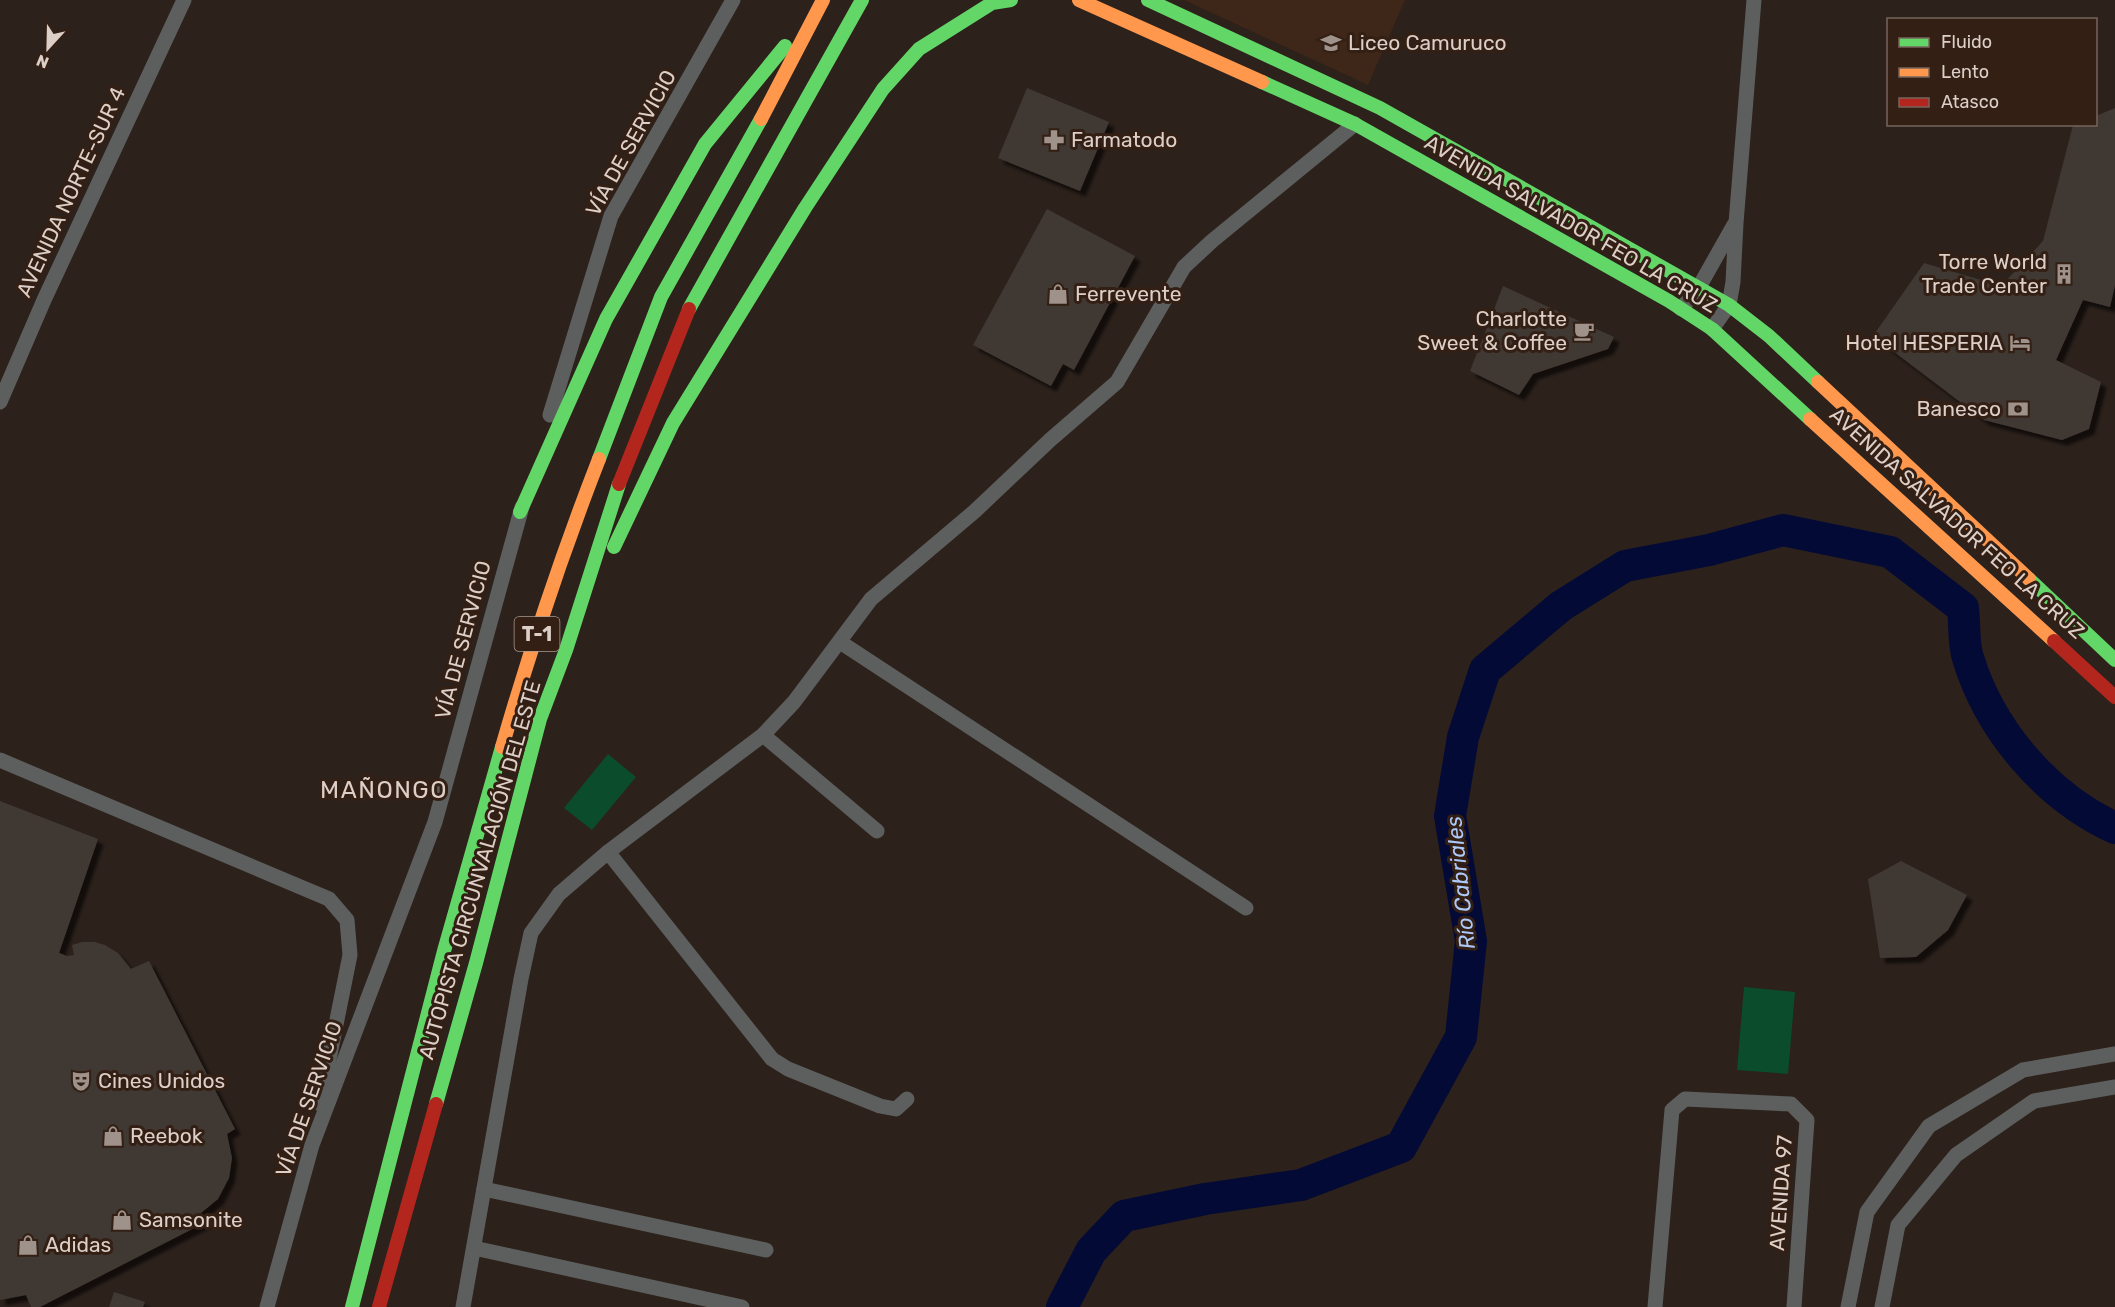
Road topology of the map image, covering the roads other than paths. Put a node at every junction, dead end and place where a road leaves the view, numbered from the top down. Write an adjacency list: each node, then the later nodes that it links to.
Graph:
1 (184, 0): 16 (street, AVENIDA NORTE-SUR 4)
2 (733, 0): 17 (street, VÍA DE SERVICIO)
3 (823, 0): 17 (main road); 35 (main road, AUTOPISTA CIRCUNVALACIÓN DEL ESTE / T-1)
4 (862, 0): 19 (main road, AUTOPISTA CIRCUNVALACIÓN DEL ESTE / T-1)
5 (1011, 0): 9 (main road)
6 (1079, 0): 10 (main road, AVENIDA SALVADOR FEO LA CRUZ)
7 (1148, 0): 12 (main road, AVENIDA SALVADOR FEO LA CRUZ)
8 (1754, 0): 11 (street)
9 (992, 1): 19 (main road)
10 (1355, 124): 14 (main road, AVENIDA SALVADOR FEO LA CRUZ); 18 (street)
11 (1736, 223): 12 (street); 13 (street)
12 (1699, 287): 13 (main road, AVENIDA SALVADOR FEO LA CRUZ); 14 (street)
13 (1729, 305): 15 (street); 20 (main road, AVENIDA SALVADOR FEO LA CRUZ)
14 (1681, 309): 15 (main road, AVENIDA SALVADOR FEO LA CRUZ)
15 (1712, 329): 21 (main road, AVENIDA SALVADOR FEO LA CRUZ)
16 (0, 402)
17 (520, 512): 30 (street, VÍA DE SERVICIO)
18 (840, 642): 22 (street); 26 (street)
19 (566, 650): 36 (main road, AUTOPISTA CIRCUNVALACIÓN DEL ESTE / T-1)
20 (2115, 660)
21 (2115, 697)
22 (763, 735): 24 (street); 25 (street)
23 (0, 760): 30 (street)
24 (877, 831)
25 (608, 852): 29 (street); 31 (street)
26 (1246, 908)
27 (2115, 1054): 41 (street)
28 (2115, 1087): 42 (street)
29 (907, 1099)
30 (312, 1145): 34 (street, VÍA DE SERVICIO)
31 (484, 1190): 32 (street); 33 (street)
32 (474, 1248): 37 (street); 38 (street)
33 (766, 1250)
34 (267, 1307)
35 (352, 1307)
36 (379, 1307)
37 (463, 1307)
38 (742, 1307)
39 (1655, 1307): 40 (street, AVENIDA 97)
40 (1794, 1307)
41 (1848, 1307)
42 (1882, 1307)

